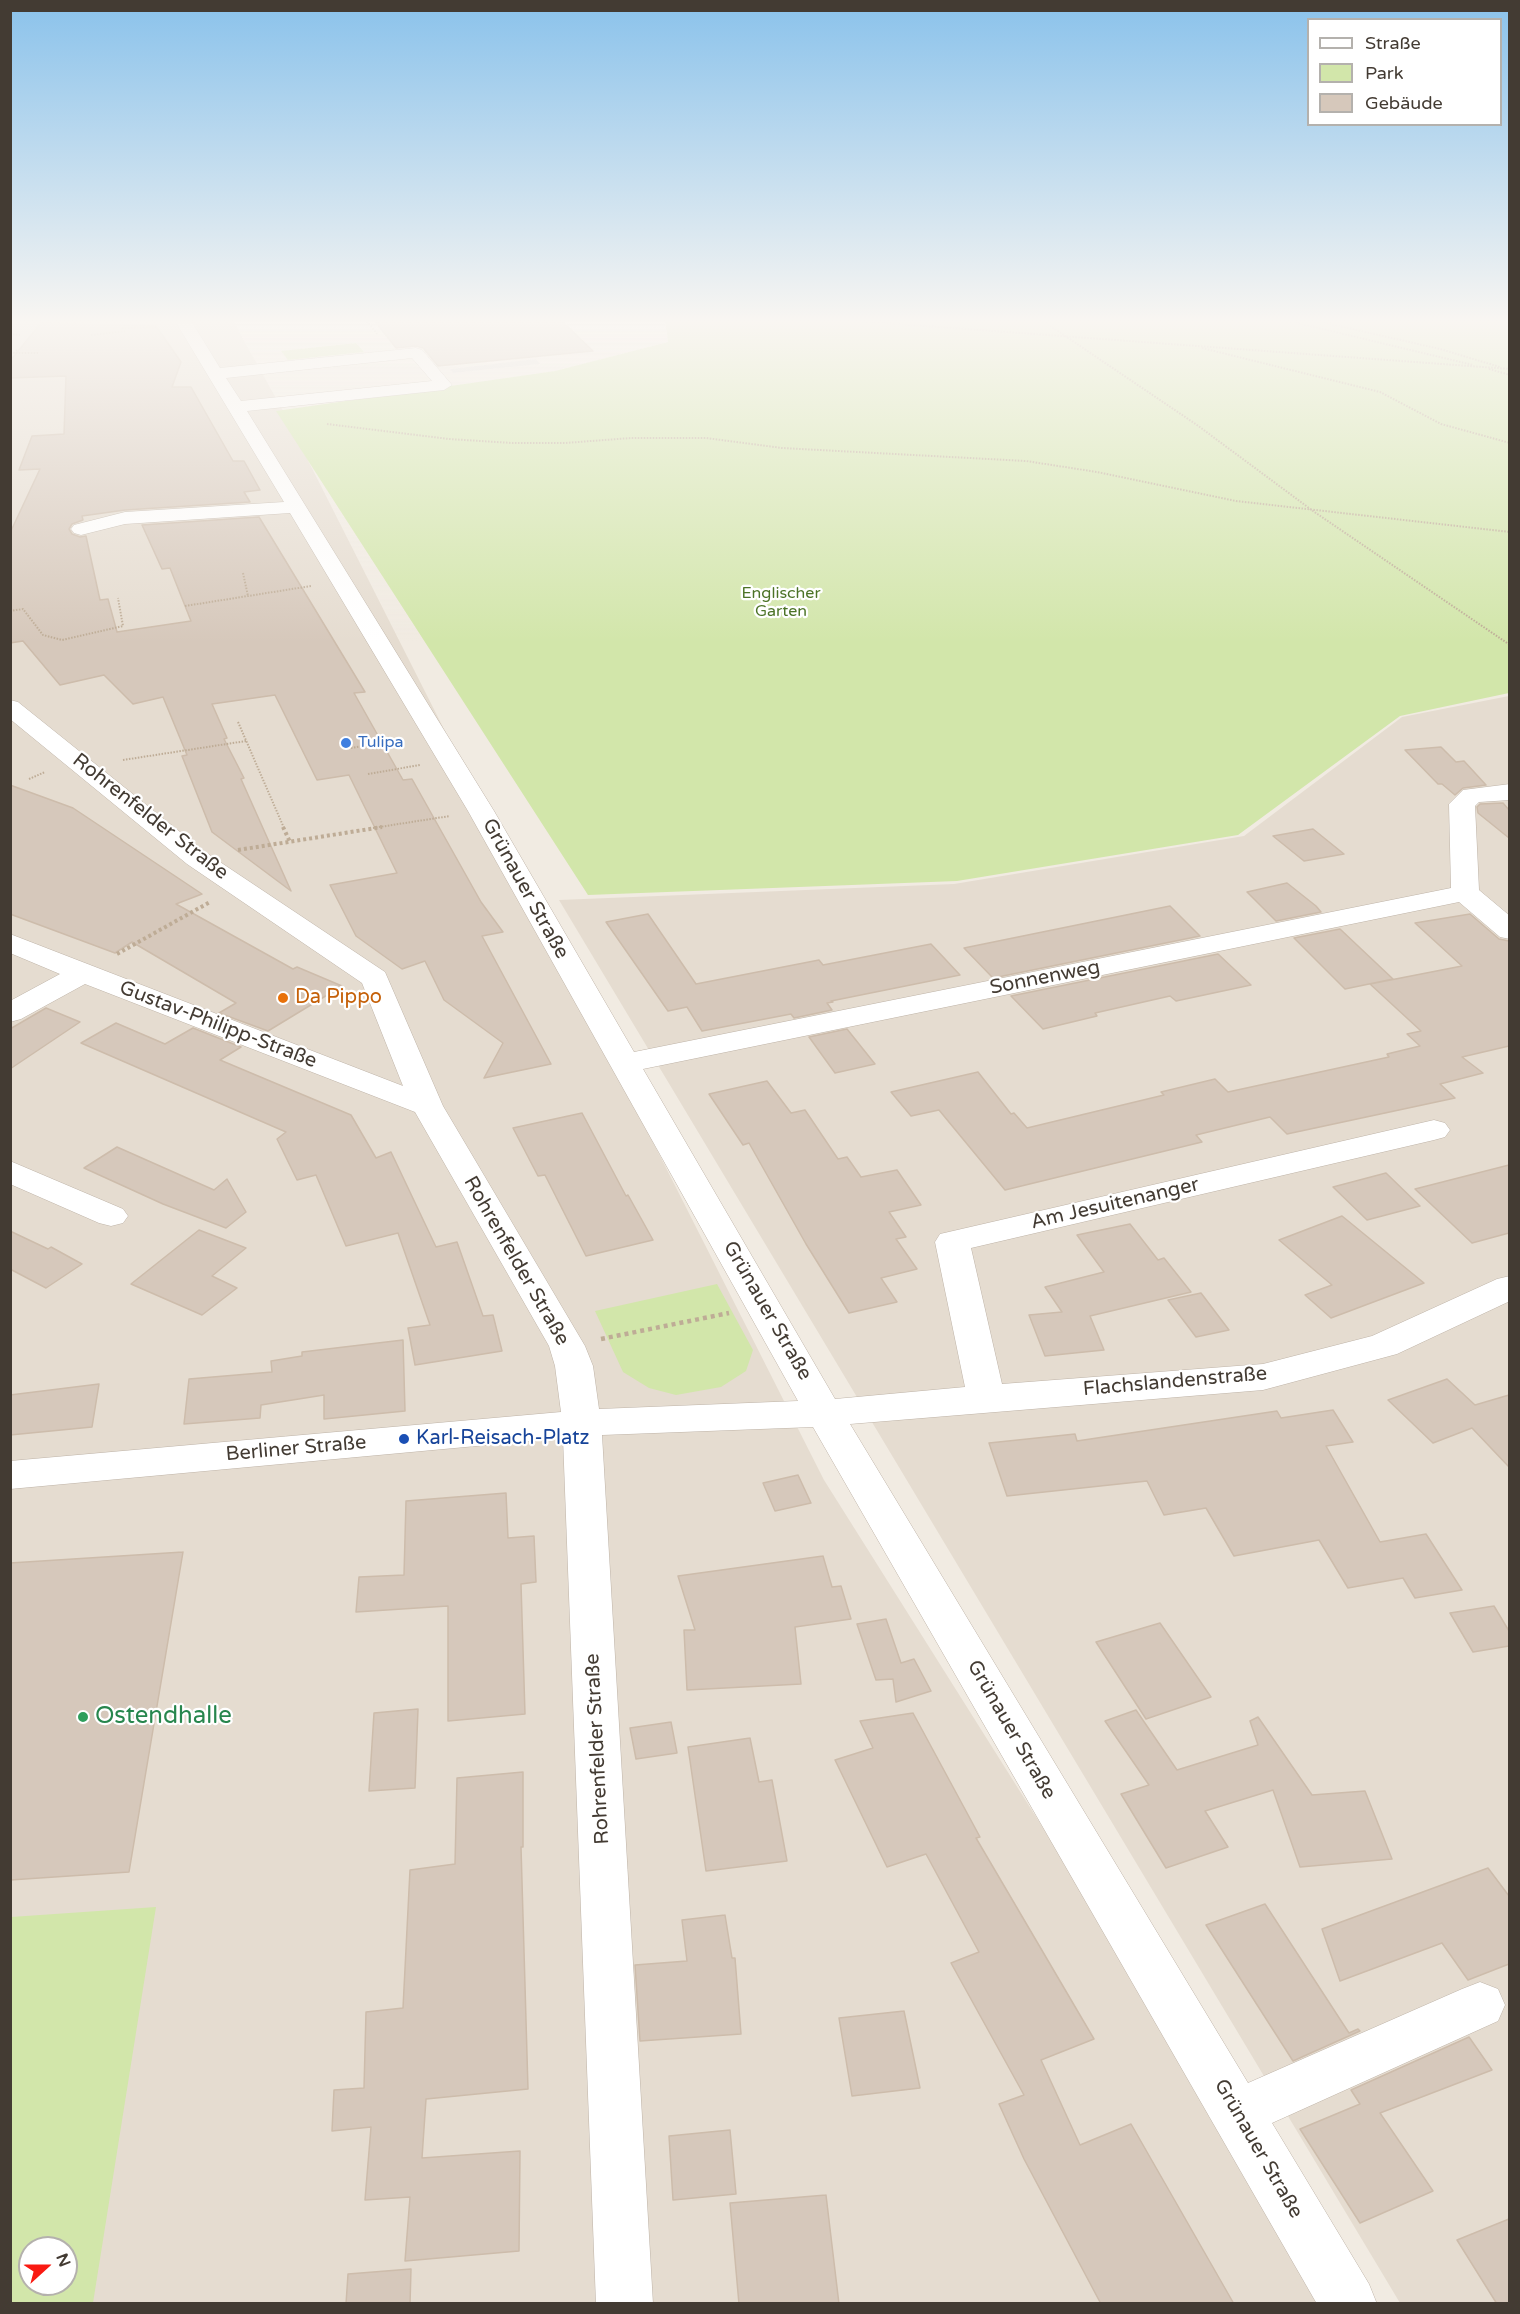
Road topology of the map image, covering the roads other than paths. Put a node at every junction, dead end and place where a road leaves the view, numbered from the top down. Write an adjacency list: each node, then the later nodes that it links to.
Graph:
1 (247, 427): 2 (street, Grünauer Straße)
2 (296, 507): 3 (street); 11 (street, Grünauer Straße)
3 (81, 529)
4 (10, 707): 12 (street, Rohrenfelder Straße)
5 (1509, 792): 6 (street)
6 (1465, 893): 7 (street); 11 (street, Sonnenweg)
7 (1509, 931)
8 (10, 942): 9 (street, Gustav-Philipp-Straße)
9 (83, 973): 10 (street); 12 (street, Gustav-Philipp-Straße)
10 (10, 1013)
11 (624, 1063): 18 (street, Grünauer Straße)
12 (427, 1106): 19 (street, Rohrenfelder Straße)
13 (1434, 1130): 17 (street, Am Jesuitenanger)
14 (10, 1171): 15 (street)
15 (111, 1216)
16 (1509, 1287): 17 (street, Flachslandenstraße)
17 (987, 1398): 18 (street, Flachslandenstraße)
18 (824, 1413): 19 (street); 22 (street, Grünauer Straße)
19 (582, 1423): 20 (street, Berliner Straße); 23 (street, Rohrenfelder Straße)
20 (10, 1475)
21 (1480, 2005): 22 (street)
22 (1237, 2113): 24 (street, Grünauer Straße)
23 (625, 2304)
24 (1349, 2304)

